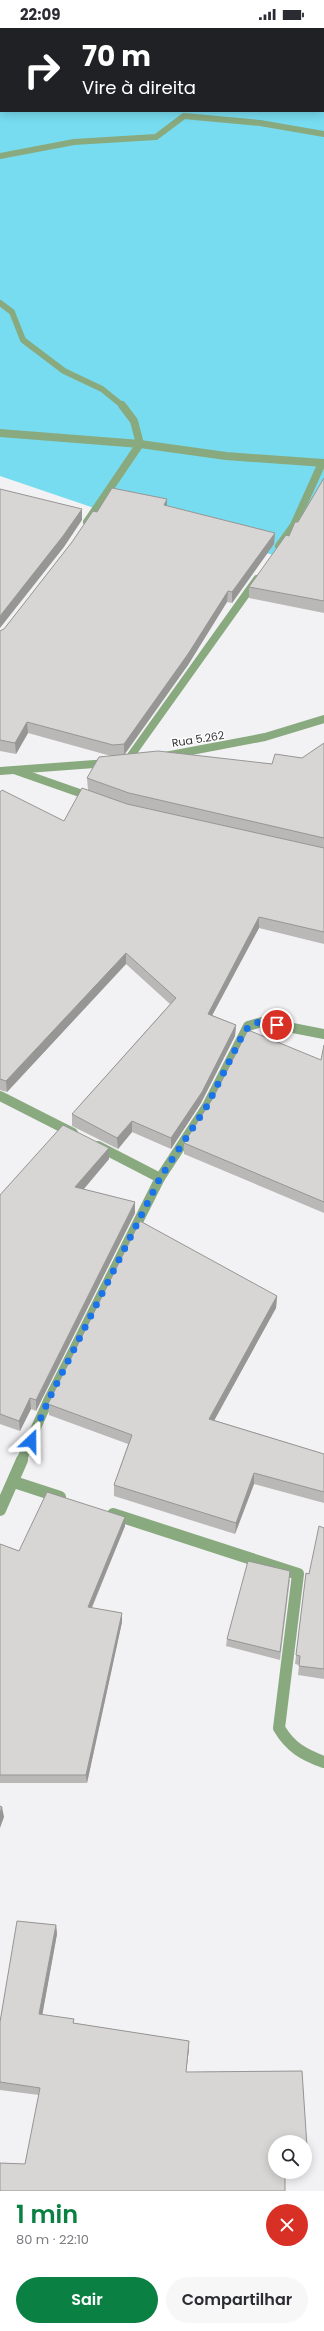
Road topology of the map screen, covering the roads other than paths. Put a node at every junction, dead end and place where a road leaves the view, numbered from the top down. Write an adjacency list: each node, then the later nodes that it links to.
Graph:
1 (324, 134): 2 (street)
2 (0, 156)
3 (0, 303): 5 (street)
4 (0, 433): 5 (street)
5 (140, 444): 6 (street); 7 (street)
6 (323, 463): 8 (street)
7 (81, 532)
8 (276, 551)
9 (262, 571): 13 (street)
10 (324, 719): 11 (street, Rua 5.262)
11 (158, 757)
12 (142, 759): 13 (street)
13 (127, 762): 14 (street)
14 (10, 769): 15 (street); 16 (street)
15 (0, 771)
16 (98, 800)
17 (324, 1034): 19 (street)
18 (0, 1096): 19 (street)
19 (160, 1178): 20 (street)
20 (14, 1482): 21 (street); 22 (street)
21 (74, 1501)
22 (0, 1510)
23 (103, 1511): 24 (street)
24 (324, 1762)

